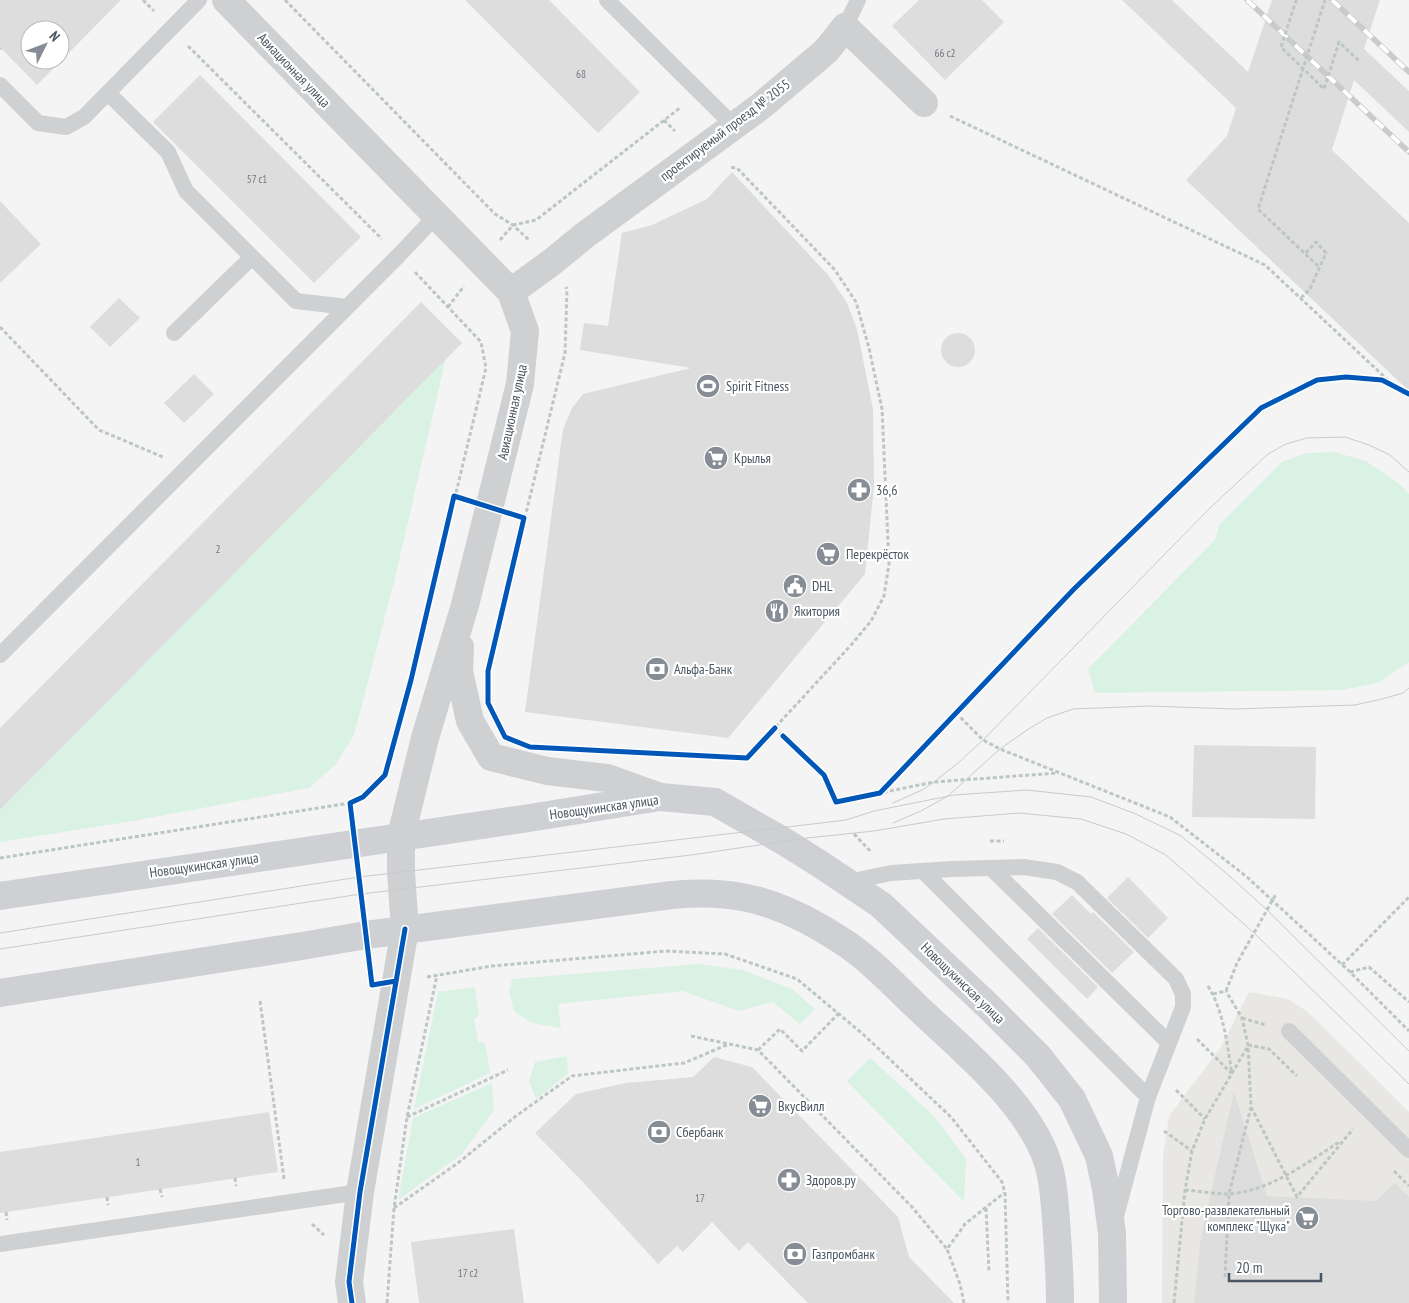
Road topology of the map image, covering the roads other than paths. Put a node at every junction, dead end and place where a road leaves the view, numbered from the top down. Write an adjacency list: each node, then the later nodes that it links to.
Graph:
1 (199, 0): 7 (lane)
2 (226, 0): 10 (street, Авиационная улица)
3 (607, 0): 9 (lane)
4 (858, 0): 5 (lane)
5 (845, 27): 8 (street); 9 (street, проектируемый проезд № 2055)
6 (0, 85): 7 (lane)
7 (108, 93): 11 (lane)
8 (924, 103)
9 (732, 125): 12 (street, проектируемый проезд № 2055)
10 (436, 216): 12 (street, Авиационная улица); 13 (lane)
11 (252, 256): 13 (lane); 14 (lane)
12 (511, 292): 15 (street, Авиационная улица)
13 (347, 307): 16 (lane)
14 (174, 333)
15 (461, 621): 17 (street); 18 (street, Авиационная улица)
16 (0, 654)
17 (660, 797): 18 (main road, Новощукинская улица); 21 (main road, Новощукинская улица)
18 (401, 836): 22 (main road, Новощукинская улица); 23 (street, Авиационная улица)
19 (991, 868): 20 (lane); 26 (lane); 26 (lane)
20 (923, 871): 21 (lane); 27 (lane)
21 (848, 882): 30 (main road, Новощукинская улица)
22 (0, 896)
23 (404, 930): 24 (main road); 29 (street, Авиационная улица); 33 (main road)
24 (0, 993)
25 (1289, 1031): 28 (lane)
26 (1169, 1043): 27 (lane)
27 (1148, 1096): 30 (lane)
28 (1409, 1150)
29 (360, 1192): 31 (lane); 32 (street, Авиационная улица)
30 (1112, 1233): 34 (main road, Новощукинская улица)
31 (0, 1244)
32 (352, 1303)
33 (1060, 1303)
34 (1112, 1303)

